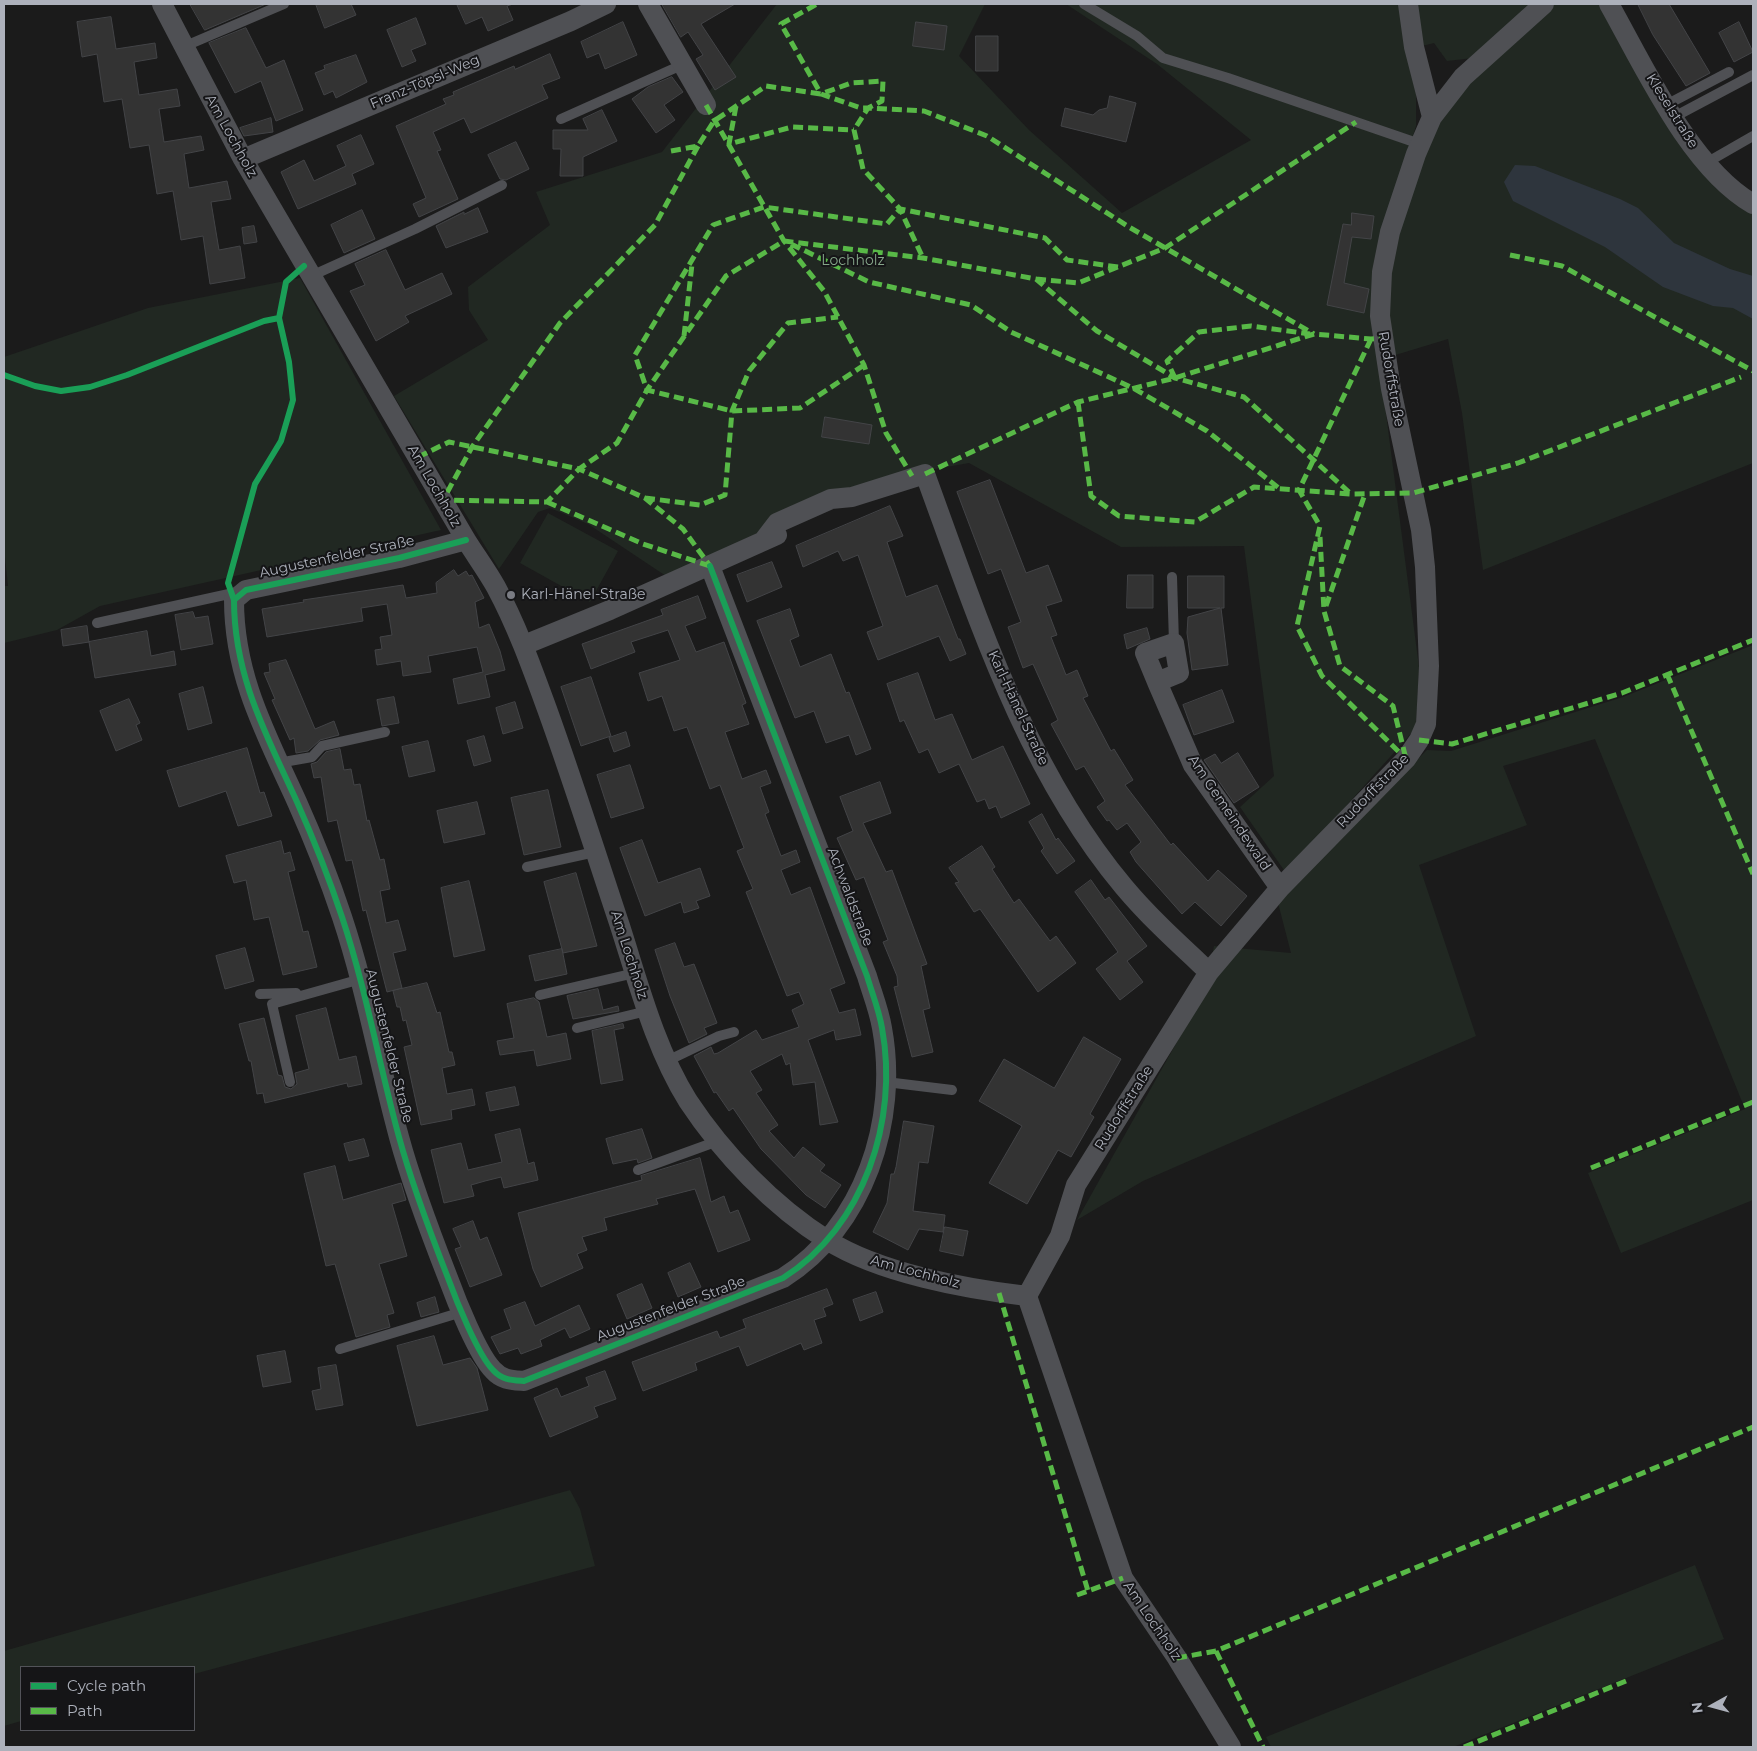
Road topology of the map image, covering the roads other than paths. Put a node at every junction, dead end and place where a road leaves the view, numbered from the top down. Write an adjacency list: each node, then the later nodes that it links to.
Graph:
1 (162, 4): 9 (street, Am Lochholz)
2 (284, 4): 9 (lane)
3 (606, 4): 19 (street, Franz-Töpsl-Weg)
4 (648, 4): 10 (street)
5 (1084, 4): 18 (lane)
6 (1408, 4): 15 (street)
7 (1544, 4): 15 (street, Rudorffstraße)
8 (1609, 4): 14 (street, Kleselstraße)
9 (183, 47): 19 (street, Am Lochholz)
10 (684, 64): 13 (street); 16 (lane)
11 (1729, 72): 14 (lane)
12 (1753, 75): 14 (lane)
13 (706, 105)
14 (1670, 111): 20 (street, Kleselstraße)
15 (1432, 117): 18 (street, Rudorffstraße)
16 (561, 120)
17 (1753, 136): 20 (lane)
18 (1420, 144): 36 (street, Rudorffstraße)
19 (242, 159): 23 (street, Am Lochholz)
20 (1706, 163): 22 (street, Kleselstraße)
21 (502, 185): 23 (lane)
22 (1753, 204)
23 (311, 276): 24 (street, Am Lochholz)
24 (466, 540): 27 (street, Augustenfelder Straße); 30 (street, Am Lochholz)
25 (710, 566): 30 (street, Karl-Hänel-Straße); 37 (street, Karl-Hänel-Straße); 48 (street, Achwaldstraße)
26 (1172, 577): 29 (lane)
27 (246, 590): 28 (lane); 33 (street, Augustenfelder Straße)
28 (97, 623)
29 (1174, 643): 31 (street); 31 (street, Am Gemeindewald)
30 (524, 645): 34 (street, Am Lochholz)
31 (1157, 682): 36 (street, Am Gemeindewald)
32 (385, 732): 33 (lane)
33 (278, 762): 39 (street, Augustenfelder Straße)
34 (595, 852): 35 (lane); 38 (street, Am Lochholz)
35 (527, 867)
36 (1280, 888): 37 (street, Rudorffstraße)
37 (1209, 972): 53 (street, Rudorffstraße)
38 (635, 973): 42 (lane); 43 (street, Am Lochholz)
39 (361, 979): 40 (lane); 54 (street, Augustenfelder Straße)
40 (312, 992): 41 (lane); 47 (lane)
41 (260, 994)
42 (540, 995)
43 (647, 1011): 44 (lane); 46 (street, Am Lochholz)
44 (577, 1028)
45 (734, 1032): 46 (lane)
46 (667, 1061): 50 (street, Am Lochholz)
47 (290, 1082)
48 (886, 1082): 49 (lane); 52 (street, Achwaldstraße)
49 (952, 1090)
50 (718, 1141): 51 (lane); 52 (street, Am Lochholz)
51 (638, 1170)
52 (827, 1241): 53 (street, Am Lochholz); 54 (street, Augustenfelder Straße)
53 (1027, 1296): 56 (street, Am Lochholz)
54 (462, 1312): 55 (lane)
55 (340, 1349)
56 (1231, 1747)

